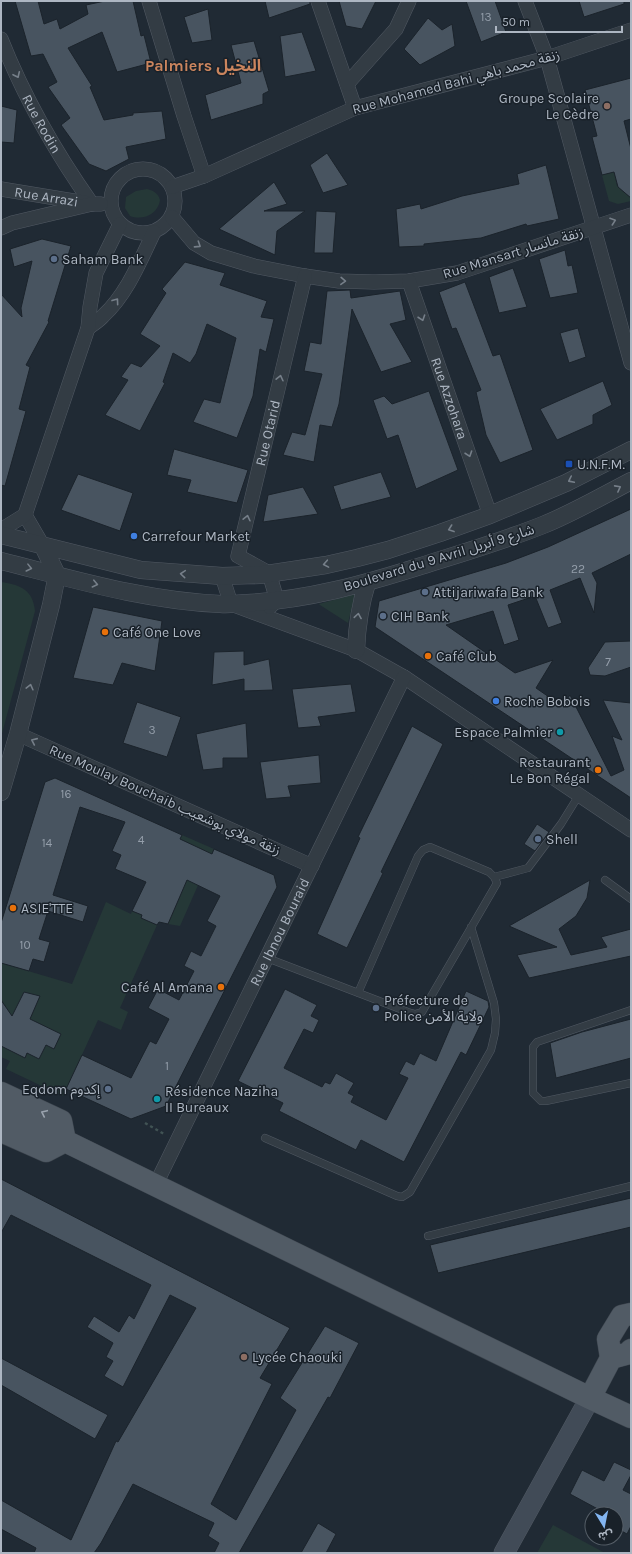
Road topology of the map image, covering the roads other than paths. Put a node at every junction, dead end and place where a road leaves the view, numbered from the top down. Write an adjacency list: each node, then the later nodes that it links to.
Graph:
1 (149, 1): 10 (street)
2 (318, 1): 8 (street)
3 (409, 1): 8 (street)
4 (525, 1): 7 (street)
5 (631, 30): 7 (street, Rue Mohamed Bahi زنقة محمد باهي)
6 (1, 39): 13 (street, Rue Rodin, one-way to 13)
7 (547, 58): 9 (street, Rue Mohamed Bahi زنقة محمد باهي); 19 (street)
8 (347, 84): 9 (street)
9 (355, 108): 10 (street, Rue Mohamed Bahi زنقة محمد باهي)
10 (204, 176): 11 (street, Rue Mohamed Bahi زنقة محمد باهي)
11 (172, 187): 14 (street); 16 (street)
12 (1, 189): 13 (street, Rue Arrazi)
13 (92, 204): 14 (street); 18 (street)
14 (111, 204): 17 (street)
15 (631, 215): 19 (street, Rue Mansart زنقة مانسار, one-way to 15)
16 (172, 217): 20 (street); 21 (street, Rue Mansart زنقة مانسار, one-way to 21)
17 (120, 224): 20 (street); 23 (street)
18 (1, 228)
19 (594, 228): 22 (street, Rue Mansart زنقة مانسار); 24 (street)
20 (154, 232): 23 (street, one-way to 20)
21 (304, 276): 22 (street, Rue Mansart زنقة مانسار, one-way to 22); 33 (street, Rue Otarid, one-way to 21)
22 (409, 281): 28 (street, Rue Azzohara, one-way to 28)
23 (88, 328): 27 (street)
24 (631, 363)
25 (631, 450): 28 (street, Boulevard du 9 Avril شارع 9 أبريل, one-way to 28)
26 (631, 481): 36 (street, Boulevard du 9 Avril شارع 9 أبريل, one-way to 26)
27 (25, 515): 29 (street); 31 (street)
28 (490, 515): 33 (street, Boulevard du 9 Avril شارع 9 أبريل, one-way to 33)
29 (1, 530)
30 (1, 535): 31 (street, Boulevard du 9 Avril شارع 9 أبريل)
31 (43, 546): 34 (street); 35 (street, Boulevard du 9 Avril شارع 9 أبريل, one-way to 31)
32 (1, 561): 34 (street, Boulevard du 9 Avril شارع 9 أبريل, one-way to 34)
33 (269, 573): 35 (street, Boulevard du 9 Avril شارع 9 أبريل); 37 (street)
34 (57, 575): 38 (street, Boulevard du 9 Avril شارع 9 أبريل, one-way to 38); 42 (street, one-way to 34)
35 (222, 576): 38 (street)
36 (367, 583): 37 (street, Boulevard du 9 Avril شارع 9 أبريل); 40 (street, one-way to 36)
37 (277, 600): 38 (street, Boulevard du 9 Avril شارع 9 أبريل); 39 (street)
38 (231, 604): 39 (street)
39 (261, 615): 40 (street)
40 (356, 650): 41 (street)
41 (404, 677): 44 (street); 46 (street, Rue Ibnou Bouraid)
42 (18, 734): 43 (street); 46 (street, Rue Moulay Bouchaib زنقة مولاي بوشعيب, one-way to 42)
43 (1, 792)
44 (579, 795): 45 (street); 47 (lane)
45 (631, 830)
46 (312, 866): 51 (street, Rue Ibnou Bouraid)
47 (494, 877): 50 (lane); 52 (lane)
48 (605, 880): 49 (lane)
49 (631, 899)
50 (471, 927): 52 (lane); 58 (lane)
51 (266, 958): 52 (lane); 60 (street, Rue Ibnou Bouraid)
52 (358, 993)
53 (631, 1010): 54 (lane)
54 (631, 1082)
55 (1, 1093): 59 (main road, one-way to 55)
56 (1, 1113): 59 (main road)
57 (1, 1131): 59 (main road)
58 (265, 1138)
59 (64, 1142): 60 (main road)
60 (155, 1186): 66 (main road)
61 (631, 1186): 62 (lane)
62 (428, 1236)
63 (631, 1314): 65 (main road)
64 (631, 1350): 65 (main road)
65 (611, 1358): 66 (main road)
66 (590, 1398): 67 (main road); 68 (main road)
67 (631, 1417)
68 (504, 1553)

